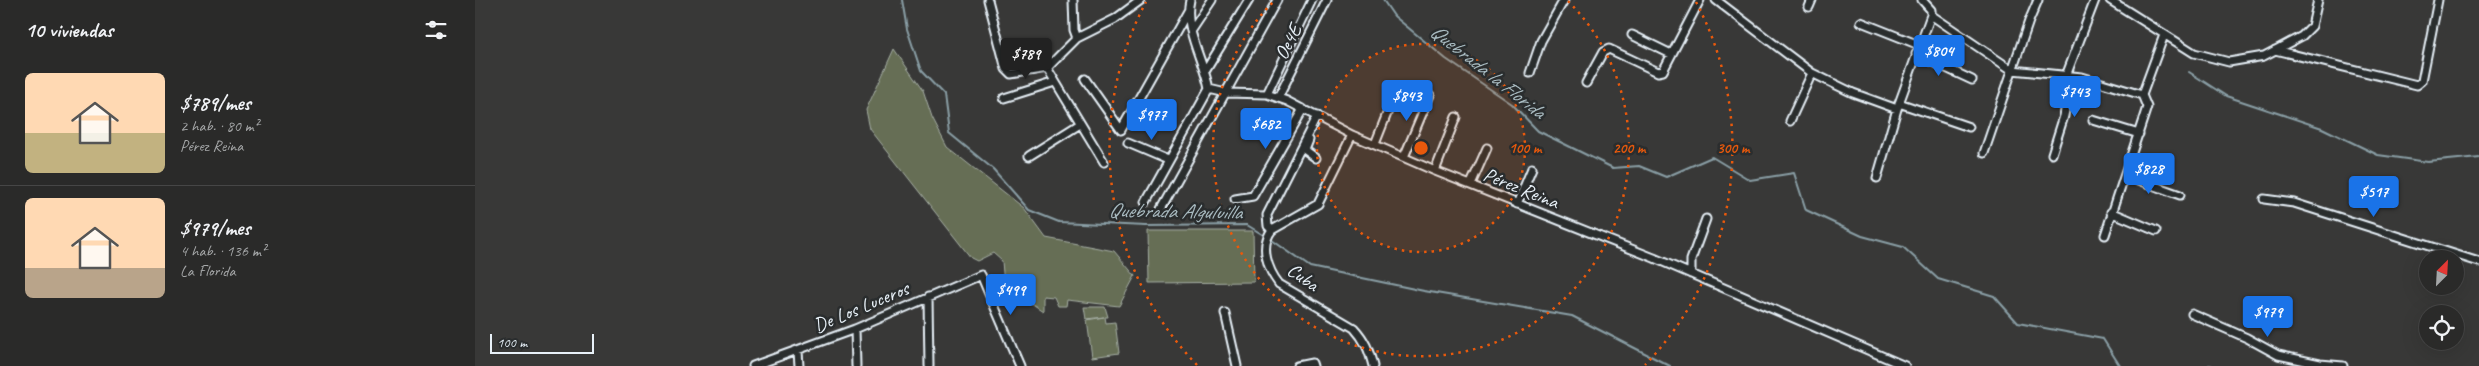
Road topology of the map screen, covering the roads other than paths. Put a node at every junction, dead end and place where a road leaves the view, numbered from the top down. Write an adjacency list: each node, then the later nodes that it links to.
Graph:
1 (988, 0): 31 (street)
2 (1073, 0): 26 (street)
3 (1141, 0): 26 (street)
4 (1190, 0): 20 (street)
5 (1194, 0): 20 (street)
6 (1211, 0): 23 (street)
7 (1249, 0): 32 (street)
8 (1277, 0): 42 (street)
9 (1312, 0): 43 (street)
10 (1327, 0): 48 (street, Oe4E)
11 (1564, 0): 34 (street)
12 (1700, 0): 29 (street)
13 (1716, 0): 35 (street)
14 (1922, 0): 21 (street)
15 (2038, 0): 33 (street)
16 (2095, 0): 36 (street)
17 (2110, 0): 25 (street)
18 (2318, 0): 28 (street)
19 (2438, 0): 28 (street)
20 (1187, 12): 23 (street); 37 (street)
21 (1931, 15): 27 (street); 33 (street)
22 (1861, 22): 27 (street)
23 (1192, 30): 32 (street)
24 (1632, 35): 29 (street)
25 (2163, 35): 28 (street); 45 (street)
26 (1077, 38): 31 (street)
27 (1919, 45): 30 (street)
28 (2275, 50)
29 (1671, 54): 40 (street)
30 (1916, 54): 38 (street); 49 (street)
31 (1047, 68): 39 (street)
32 (1206, 70): 41 (street)
33 (2012, 70): 36 (street); 62 (street)
34 (1530, 73)
35 (1812, 73): 49 (street); 54 (street)
36 (2068, 76): 45 (street); 63 (street)
37 (1085, 79)
38 (1971, 80)
39 (1055, 82): 47 (street); 55 (street)
40 (1586, 83)
41 (1209, 89): 42 (street, Pérez Reina); 67 (street)
42 (1226, 93): 43 (street, Pérez Reina); 79 (street)
43 (1267, 94): 48 (street, Pérez Reina)
44 (1430, 95): 65 (street)
45 (2142, 95): 57 (street)
46 (1394, 96): 60 (street)
47 (1004, 98)
48 (1278, 98): 50 (street, Pérez Reina)
49 (1898, 106): 56 (street); 72 (street)
50 (1303, 109): 51 (street, Pérez Reina); 75 (street)
51 (1319, 117): 58 (street, Pérez Reina); 66 (street); 82 (street, Cuba)
52 (1456, 117): 70 (street)
53 (2093, 120): 57 (street)
54 (1790, 121)
55 (1080, 124): 64 (street); 68 (street)
56 (1969, 127)
57 (2139, 134): 71 (street)
58 (1352, 135): 60 (street, Pérez Reina); 82 (street)
59 (1128, 143): 67 (street)
60 (1375, 144): 65 (street, Pérez Reina)
61 (1487, 148): 73 (street)
62 (1985, 153)
63 (2052, 154)
64 (1029, 156)
65 (1404, 157): 70 (street, Pérez Reina)
66 (1316, 158)
67 (1168, 160): 77 (street)
68 (1104, 162)
69 (1532, 168): 78 (street)
70 (1435, 171): 73 (street, Pérez Reina)
71 (2125, 175): 74 (street); 80 (street)
72 (1877, 178)
73 (1471, 184): 78 (street, Pérez Reina)
74 (2180, 195)
75 (1235, 199)
76 (2264, 199): 85 (street)
77 (1146, 202)
78 (1517, 204): 86 (street, Pérez Reina)
79 (1161, 209)
80 (2111, 212): 83 (street); 84 (street)
81 (1706, 219): 86 (street)
82 (1272, 230): 100 (street, Cuba)
83 (2157, 231)
84 (2105, 235)
85 (2479, 262)
86 (1691, 274): 101 (street, Pérez Reina)
87 (927, 297): 90 (street, De Los Luceros); 95 (street); 96 (street, De Los Luceros)
88 (1225, 313): 97 (street)
89 (2192, 314): 102 (street)
90 (855, 329): 91 (street, De Los Luceros); 94 (street)
91 (798, 351): 92 (street, De Los Luceros); 93 (street)
92 (753, 366)
93 (799, 366)
94 (856, 366)
95 (929, 366)
96 (1020, 366)
97 (1237, 366)
98 (1297, 366): 99 (street)
99 (1313, 366)
100 (1373, 366)
101 (1905, 366)
102 (2343, 366)

